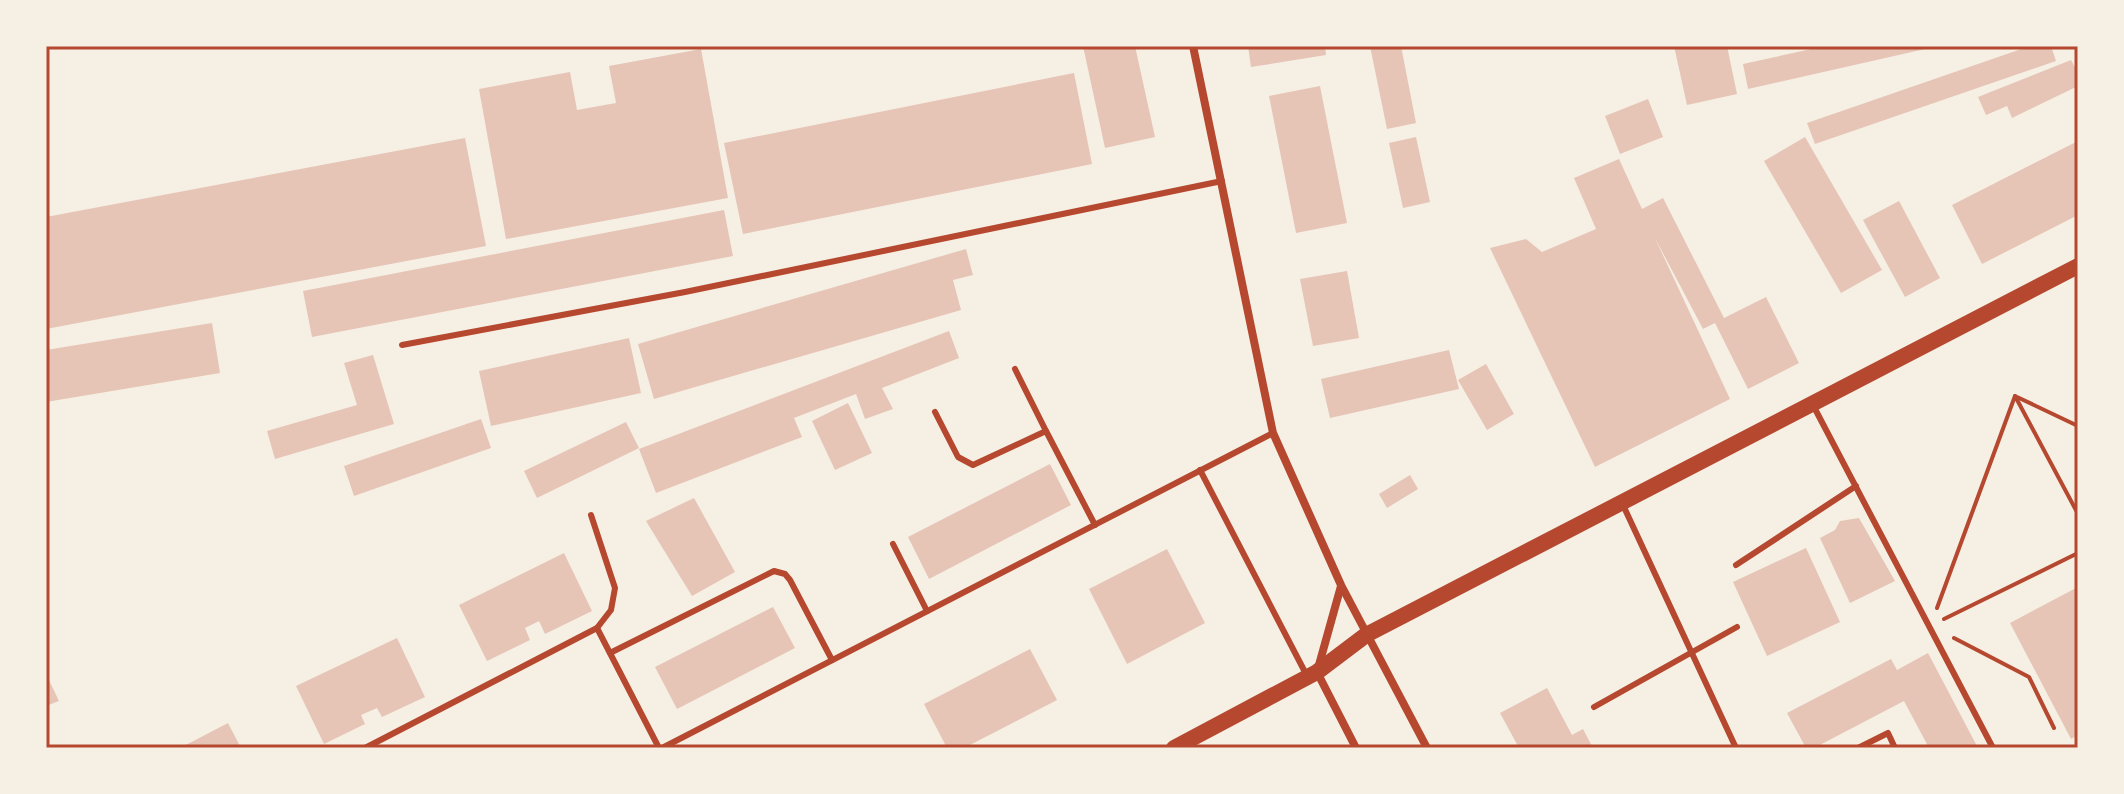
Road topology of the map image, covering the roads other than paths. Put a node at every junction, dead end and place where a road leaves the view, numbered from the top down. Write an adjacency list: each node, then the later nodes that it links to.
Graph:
1 (1193, 46): 2 (street)
2 (1222, 181): 4 (lane); 9 (street)
3 (2078, 266): 6 (main road)
4 (402, 345)
5 (1015, 369): 8 (lane)
6 (1812, 403): 11 (lane); 12 (main road)
7 (935, 412): 8 (lane)
8 (1046, 431): 14 (lane)
9 (1273, 433): 10 (lane); 17 (street)
10 (1200, 470): 14 (lane); 25 (lane)
11 (1856, 486): 16 (lane); 35 (lane)
12 (1621, 502): 21 (main road); 22 (lane)
13 (591, 515): 20 (lane)
14 (1095, 525): 18 (lane)
15 (893, 544): 18 (lane)
16 (1736, 565)
17 (1341, 585): 21 (street); 25 (street)
18 (927, 611): 24 (lane)
19 (1737, 627): 22 (lane)
20 (597, 628): 23 (lane); 27 (lane)
21 (1366, 635): 25 (main road); 31 (street)
22 (1692, 652): 26 (lane); 32 (lane)
23 (610, 653): 24 (lane); 28 (lane)
24 (832, 660): 28 (lane)
25 (1312, 675): 29 (main road); 30 (street)
26 (1594, 707)
27 (365, 748)
28 (660, 748)
29 (1174, 748)
30 (1356, 748)
31 (1427, 748)
32 (1736, 748)
33 (1858, 748): 34 (lane)
34 (1895, 748)
35 (1993, 748)

